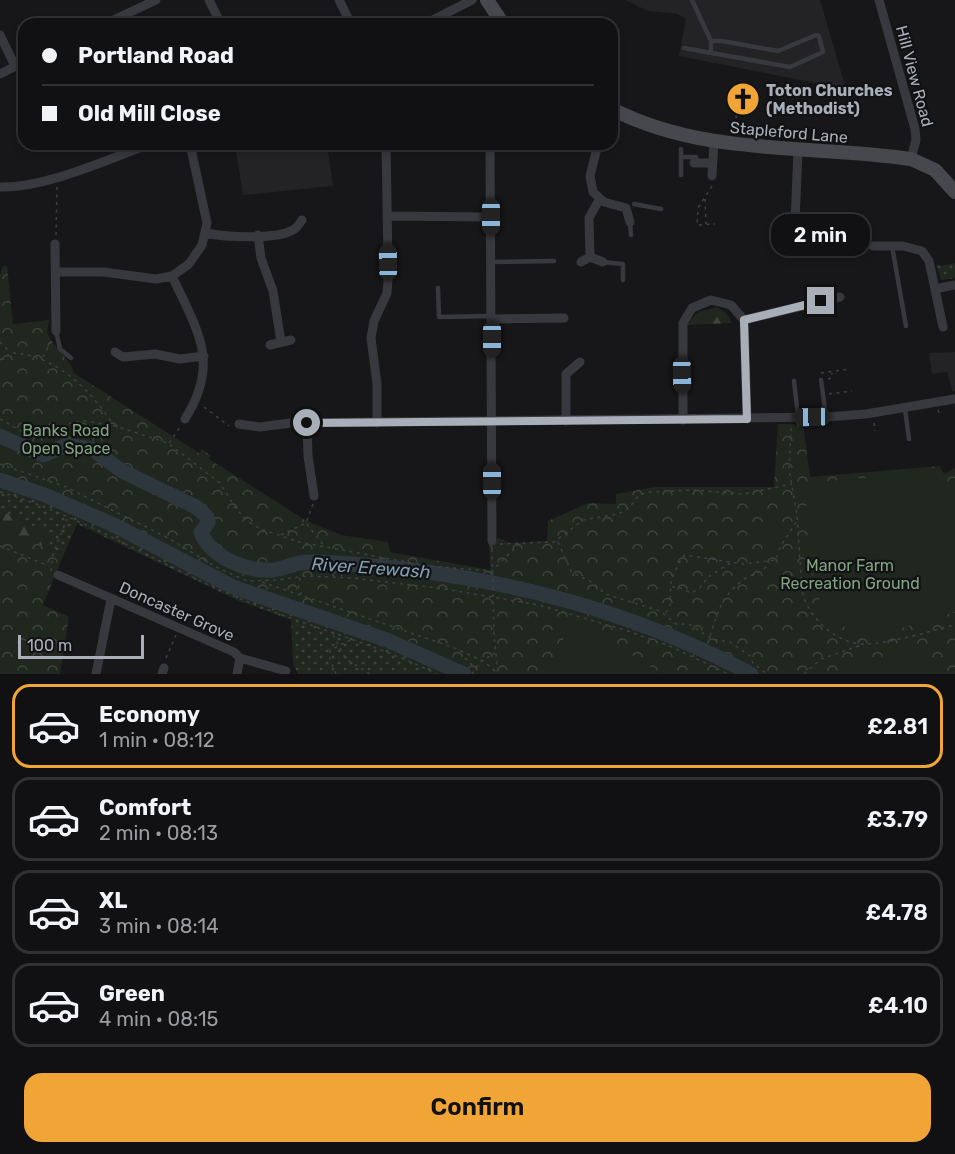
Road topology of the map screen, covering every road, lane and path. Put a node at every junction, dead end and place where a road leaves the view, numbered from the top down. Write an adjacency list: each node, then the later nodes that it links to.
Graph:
1 (156, 0): 8 (street)
2 (209, 0): 9 (street)
3 (339, 0): 10 (street)
4 (472, 0): 11 (street)
5 (487, 0): 12 (main road)
6 (693, 0): 14 (lane)
7 (879, 0): 32 (street, Hill View Road)
8 (118, 18)
9 (218, 18)
10 (348, 18)
11 (437, 18)
12 (499, 18)
13 (0, 35): 17 (street)
14 (711, 41): 16 (lane); 16 (lane)
15 (684, 48): 16 (lane)
16 (711, 53)
17 (18, 61)
18 (18, 65): 19 (street)
19 (0, 74)
20 (738, 108): 23 (path)
21 (618, 114): 22 (main road, Stapleford Lane)
22 (714, 142): 23 (main road, Stapleford Lane); 34 (street)
23 (732, 144): 30 (main road, Stapleford Lane)
24 (681, 149): 31 (lane)
25 (122, 150): 36 (street)
26 (191, 150): 51 (street)
27 (387, 150): 44 (street)
28 (490, 150): 45 (street)
29 (597, 150): 41 (street)
30 (798, 150): 32 (main road, Stapleford Lane); 46 (street)
31 (681, 157): 33 (lane); 35 (lane)
32 (911, 159): 39 (main road, Stapleford Lane)
33 (695, 163): 34 (street)
34 (711, 163): 37 (street)
35 (681, 175)
36 (57, 176): 38 (street); 54 (path)
37 (712, 176): 40 (path)
38 (0, 187)
39 (955, 192)
40 (705, 199): 48 (path); 48 (path)
41 (599, 200): 42 (street); 57 (street)
42 (630, 206): 43 (lane); 47 (street)
43 (661, 209)
44 (387, 216): 45 (street); 59 (street)
45 (491, 217): 60 (street)
46 (799, 217)
47 (630, 222): 53 (lane)
48 (706, 225): 49 (path)
49 (715, 225)
50 (300, 227): 52 (street)
51 (206, 233): 52 (street); 64 (street)
52 (258, 235): 79 (street)
53 (631, 236)
54 (55, 244): 63 (street)
55 (873, 246): 56 (street)
56 (892, 246): 69 (street); 74 (lane)
57 (590, 257): 61 (street); 62 (street)
58 (554, 261): 60 (lane)
59 (388, 262)
60 (491, 262): 72 (street)
61 (581, 262)
62 (603, 262): 66 (lane)
63 (56, 272): 64 (street); 76 (street)
64 (172, 276): 82 (street)
65 (388, 280): 107 (street)
66 (623, 280)
67 (955, 285): 69 (street)
68 (438, 288): 72 (lane)
69 (935, 289): 75 (street)
70 (840, 297): 73 (street)
71 (559, 315): 72 (street)
72 (492, 318): 104 (street)
73 (744, 320): 102 (street); 103 (street)
74 (906, 326)
75 (943, 327)
76 (56, 331): 83 (path); 84 (lane)
77 (291, 339): 79 (street)
78 (0, 342): 81 (path)
79 (281, 342): 80 (street)
80 (270, 345)
81 (11, 353): 83 (path); 86 (path)
82 (204, 356): 85 (street); 96 (street)
83 (43, 358): 108 (path)
84 (72, 358)
85 (120, 358)
86 (0, 360)
87 (580, 362): 105 (street)
88 (850, 369): 89 (path)
89 (831, 372): 90 (path); 91 (path)
90 (818, 374)
91 (821, 380): 94 (lane)
92 (794, 381): 99 (lane)
93 (852, 391): 94 (path)
94 (823, 395): 98 (lane)
95 (955, 399): 97 (street)
96 (199, 405): 101 (street); 109 (path)
97 (905, 408): 98 (street); 110 (lane)
98 (826, 417): 99 (street)
99 (795, 418): 102 (street); 113 (path)
100 (0, 419): 108 (path)
101 (185, 419): 111 (path)
102 (747, 419): 103 (street)
103 (683, 420): 105 (street)
104 (492, 421): 105 (street); 107 (street); 120 (street)
105 (566, 421)
106 (307, 423): 107 (street); 109 (street); 115 (street)
107 (377, 423)
108 (115, 426): 111 (path)
109 (245, 429)
110 (909, 439)
111 (168, 443): 119 (path)
112 (0, 464): 131 (path)
113 (792, 484): 117 (path); 121 (path)
114 (0, 492): 116 (path)
115 (315, 496): 118 (path)
116 (68, 518): 127 (path); 139 (path)
117 (798, 520): 126 (path); 143 (path)
118 (306, 523): 119 (path); 124 (path)
119 (280, 536): 124 (path)
120 (492, 541): 122 (path); 128 (path)
121 (557, 541): 122 (path); 136 (path)
122 (519, 544): 128 (path)
123 (0, 546): 127 (path)
124 (326, 547): 128 (path)
125 (733, 561): 126 (path); 132 (path); 132 (path)
126 (770, 561): 140 (path)
127 (50, 566): 129 (path)
128 (492, 572): 134 (path)
129 (58, 575): 135 (street, Doncaster Grove)
130 (302, 577): 131 (path); 133 (path); 134 (path)
131 (259, 581): 133 (path)
132 (671, 587): 136 (path)
133 (303, 596): 147 (path)
134 (493, 598): 144 (path); 158 (path)
135 (111, 599): 138 (street, Doncaster Grove); 152 (street)
136 (666, 614): 140 (path)
137 (955, 625): 143 (path)
138 (179, 628): 145 (street, Doncaster Grove); 149 (path)
139 (333, 634): 141 (path); 142 (path)
140 (710, 637): 159 (path)
141 (352, 639): 142 (path); 156 (path)
142 (338, 644): 154 (path); 155 (path)
143 (865, 644): 160 (path)
144 (496, 653): 147 (path); 157 (path)
145 (240, 658): 150 (street, Doncaster Grove); 153 (street)
146 (465, 658): 148 (path)
147 (482, 661): 148 (path); 157 (path)
148 (475, 668): 151 (path)
149 (163, 671)
150 (286, 671)
151 (473, 673)
152 (96, 674)
153 (237, 674)
154 (336, 674)
155 (370, 674)
156 (437, 674)
157 (498, 674)
158 (728, 674)
159 (766, 674)
160 (804, 674)

